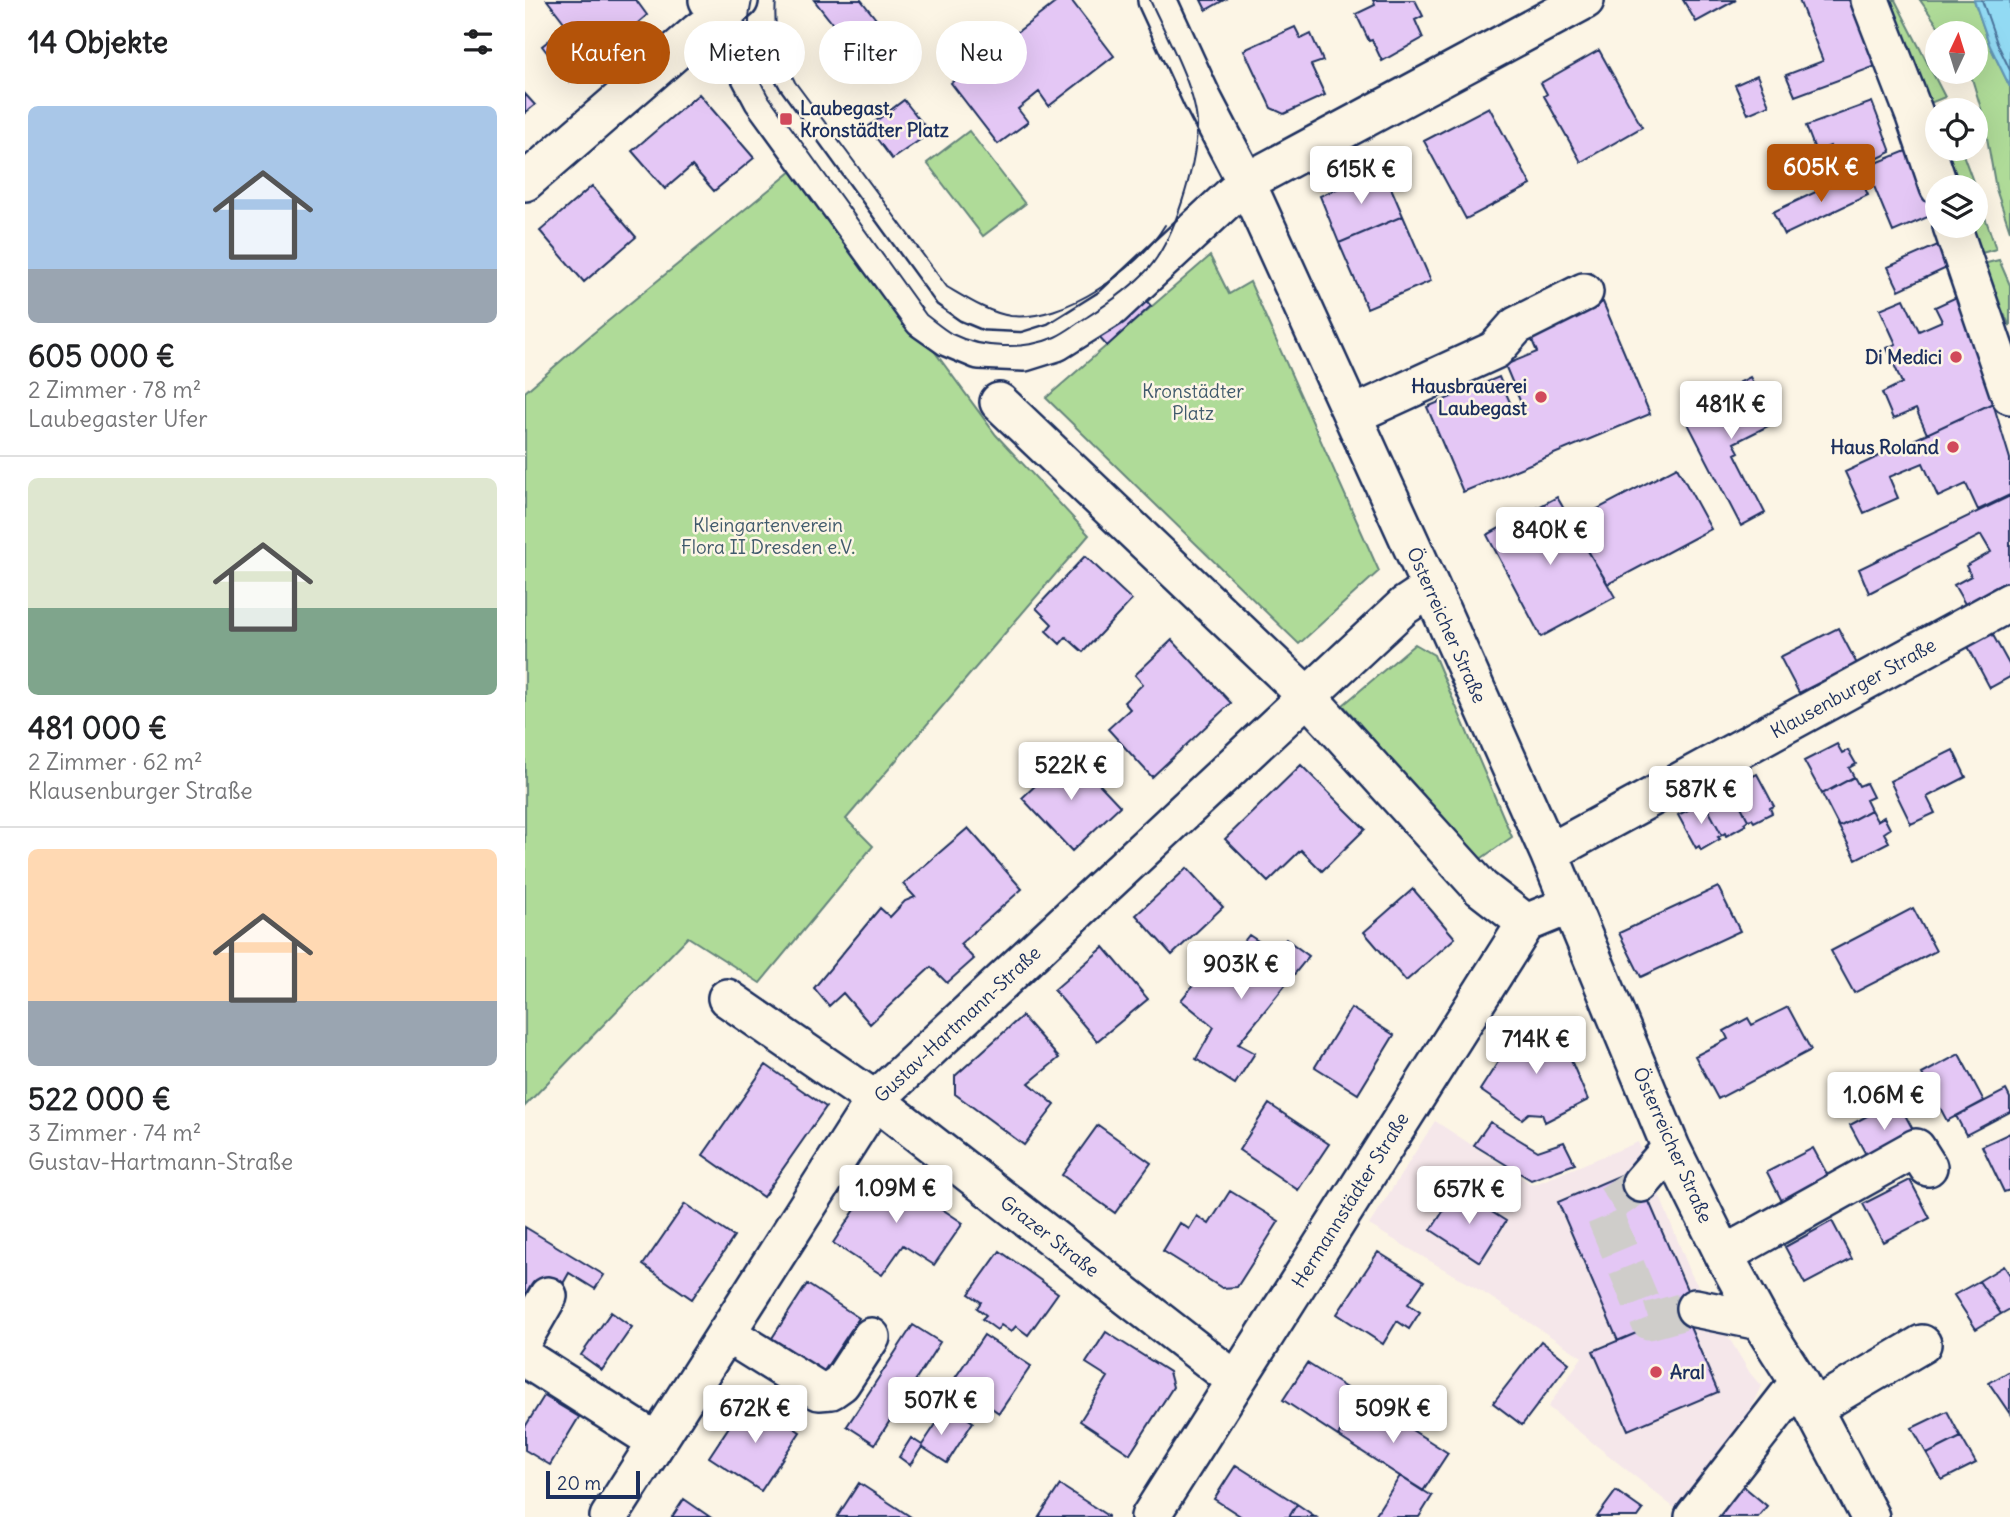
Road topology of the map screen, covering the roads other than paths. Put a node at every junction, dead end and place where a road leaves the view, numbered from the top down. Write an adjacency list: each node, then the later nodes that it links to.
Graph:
1 (1157, 0): 7 (street, Österreicher Straße)
2 (1585, 0): 7 (street)
3 (1870, 0): 5 (street)
4 (722, 5): 6 (street); 7 (street)
5 (1935, 175)
6 (525, 182)
7 (1246, 182): 13 (street, Österreicher Straße)
8 (1957, 238): 10 (street)
9 (1584, 292): 13 (street)
10 (2002, 352): 11 (street)
11 (2010, 395)
12 (999, 402): 16 (street)
13 (1353, 415): 14 (street, Österreicher Straße)
14 (1431, 588): 16 (street); 17 (street, Österreicher Straße)
15 (2010, 603): 17 (street, Klausenburger Straße)
16 (1308, 697): 19 (street); 21 (street, Gustav-Hartmann-Straße)
17 (1549, 853): 18 (street, Österreicher Straße)
18 (1570, 905): 19 (street); 22 (street, Österreicher Straße)
19 (1526, 923): 34 (street, Hermannstädter Straße)
20 (727, 998): 21 (street, Grazer Straße)
21 (875, 1100): 29 (street, Gustav-Hartmann-Straße); 34 (street, Grazer Straße)
22 (1671, 1148): 24 (street); 25 (street, Österreicher Straße)
23 (1928, 1167): 25 (street)
24 (1641, 1183)
25 (1724, 1255): 28 (street, Österreicher Straße)
26 (548, 1296): 30 (street)
27 (1695, 1308): 28 (street)
28 (1760, 1321): 35 (street, Österreicher Straße)
29 (726, 1333): 31 (street); 36 (street, Gustav-Hartmann-Straße)
30 (525, 1336)
31 (871, 1337)
32 (1923, 1345): 35 (street)
33 (525, 1358): 36 (street)
34 (1235, 1380): 38 (street, Hermannstädter Straße)
35 (1806, 1395): 39 (street); 40 (street, Österreicher Straße)
36 (657, 1442): 37 (street, Gustav-Hartmann-Straße)
37 (609, 1517)
38 (1150, 1517)
39 (1694, 1517)
40 (1870, 1517)

